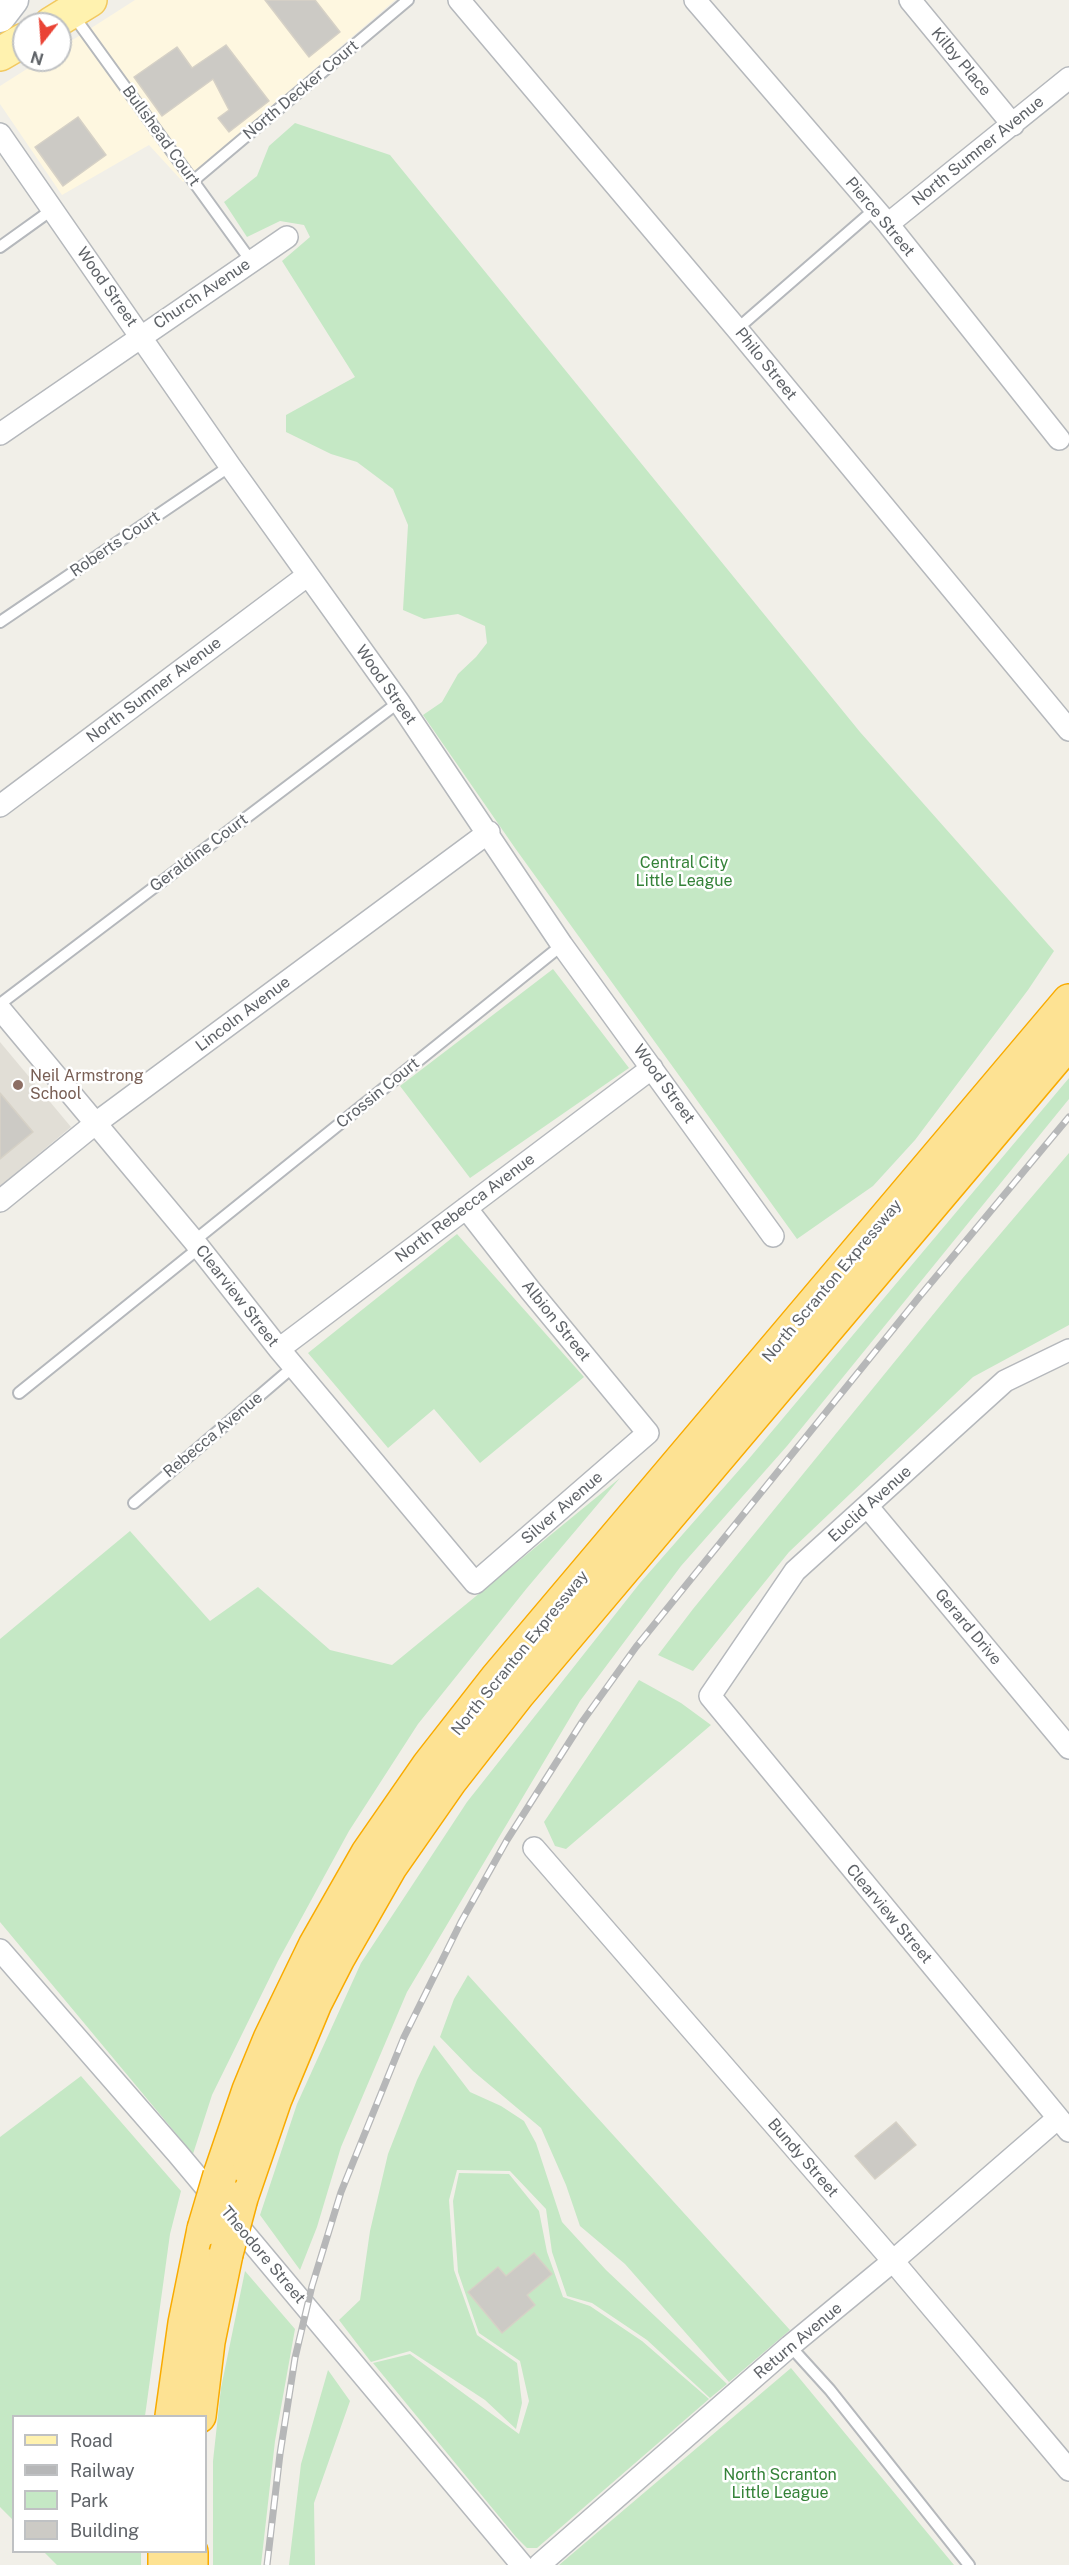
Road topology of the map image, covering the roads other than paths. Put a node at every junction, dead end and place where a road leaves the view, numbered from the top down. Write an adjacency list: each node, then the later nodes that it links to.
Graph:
1 (14, 0): 7 (main road)
2 (408, 0): 11 (lane, North Decker Court)
3 (459, 0): 17 (street, Philo Street)
4 (695, 0): 13 (street, Pierce Street)
5 (910, 0): 9 (street, Kilby Place)
6 (72, 13): 11 (lane, Bullshead Court)
7 (0, 17)
8 (1069, 78): 9 (street, North Sumner Avenue)
9 (1013, 124): 13 (street, North Sumner Avenue)
10 (0, 134): 12 (street, Wood Street)
11 (193, 181): 16 (lane, Bullshead Court)
12 (53, 209): 15 (lane); 18 (street, Wood Street)
13 (881, 217): 17 (lane, North Sumner Avenue); 20 (street, Pierce Street)
14 (287, 237): 16 (street, Church Avenue)
15 (0, 247)
16 (251, 261): 18 (street, Church Avenue)
17 (737, 329): 25 (street, Philo Street)
18 (140, 335): 19 (street, Church Avenue); 21 (street, Wood Street)
19 (0, 434)
20 (1059, 439)
21 (230, 466): 22 (street, Wood Street); 23 (lane, Roberts Court)
22 (308, 575): 24 (street, Wood Street); 26 (street, North Sumner Avenue)
23 (0, 622)
24 (399, 702): 27 (street, Wood Street); 30 (lane, Geraldine Court)
25 (1069, 730)
26 (0, 806)
27 (489, 832): 28 (street, Wood Street); 34 (street, Lincoln Avenue)
28 (562, 945): 33 (street, Wood Street); 38 (lane, Crossin Court)
29 (1069, 1001): 52 (highway, North Scranton Expressway)
30 (0, 1004)
31 (0, 1009): 34 (street, Clearview Street)
32 (1069, 1042): 52 (highway, North Scranton Expressway)
33 (652, 1068): 36 (street, North Rebecca Avenue); 37 (street, Wood Street)
34 (96, 1123): 35 (street, Lincoln Avenue); 38 (street, Clearview Street)
35 (0, 1201)
36 (466, 1208): 39 (street, North Rebecca Avenue); 43 (street, Albion Street)
37 (773, 1236)
38 (196, 1244): 39 (street, Clearview Street); 42 (lane, Crossin Court)
39 (279, 1349): 41 (street, Clearview Street)
40 (1069, 1350): 45 (street, Euclid Avenue)
41 (293, 1367): 44 (lane, Rebecca Avenue); 46 (street, Clearview Street)
42 (19, 1394)
43 (648, 1433): 46 (street, Silver Avenue)
44 (134, 1503)
45 (867, 1506): 47 (street, Euclid Avenue); 48 (street, Gerard Drive)
46 (475, 1582)
47 (710, 1696): 51 (street, Clearview Street)
48 (1069, 1748)
49 (534, 1848): 53 (street, Bundy Street)
50 (0, 1950): 58 (street, Theodore Street)
51 (1064, 2124): 53 (street, Return Avenue)
52 (231, 2187): 55 (highway, North Scranton Expressway, bridge); 56 (highway, North Scranton Expressway, bridge)
53 (893, 2262): 54 (street, Return Avenue); 57 (street, Bundy Street)
54 (790, 2346): 59 (street, Return Avenue); 60 (lane)
55 (172, 2415)
56 (199, 2415)
57 (1069, 2470)
58 (522, 2565)
59 (539, 2565)
60 (969, 2565)

